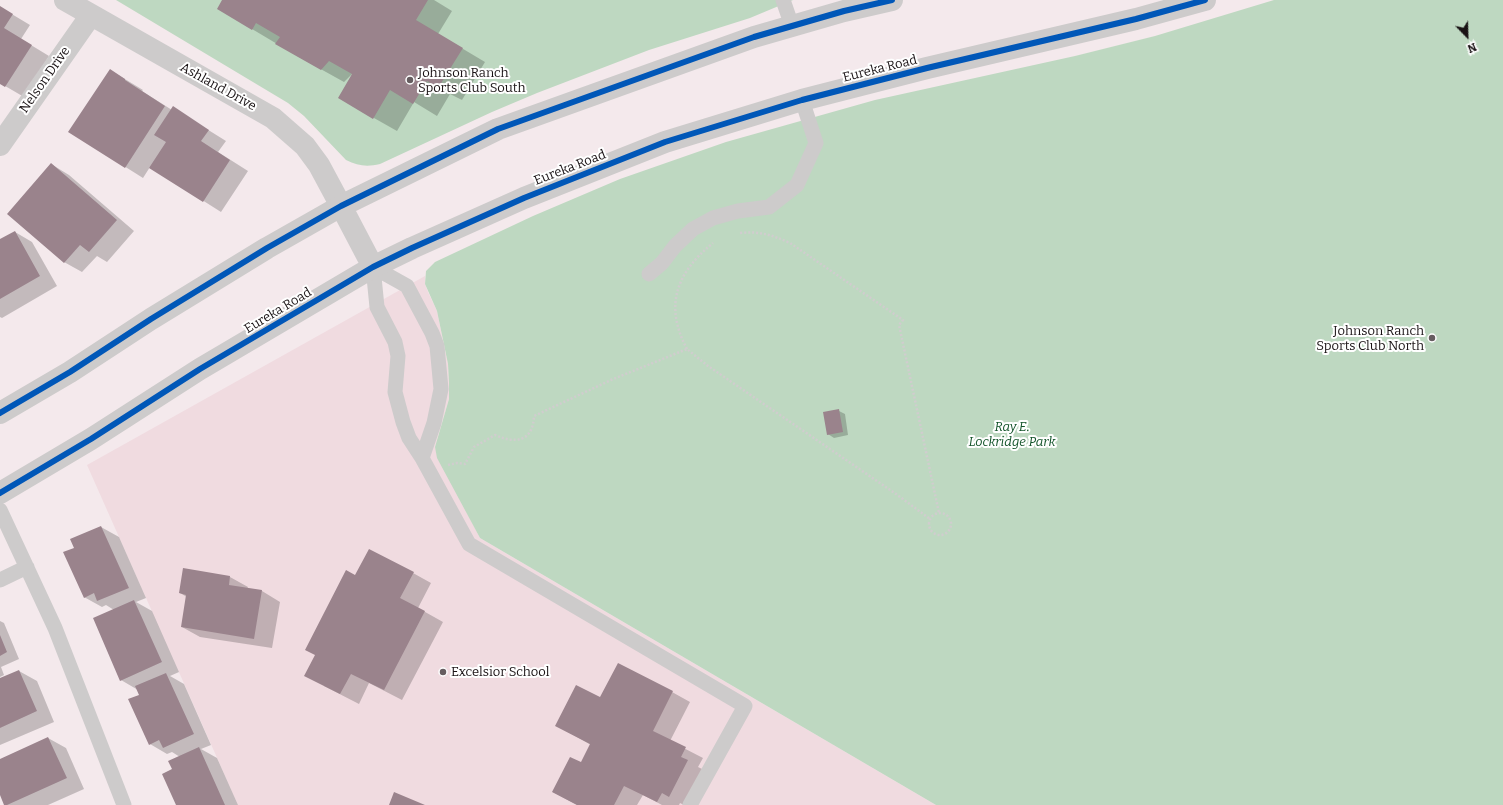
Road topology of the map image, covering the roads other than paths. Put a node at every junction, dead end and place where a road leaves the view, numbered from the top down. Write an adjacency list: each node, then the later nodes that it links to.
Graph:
1 (65, 0): 5 (main road, Ashland Drive)
2 (783, 0): 6 (lane)
3 (892, 0): 6 (main road)
4 (1205, 0): 7 (main road, Eureka Road)
5 (91, 15): 8 (main road, Nelson Drive); 9 (main road, Ashland Drive)
6 (792, 26): 9 (main road)
7 (802, 100): 10 (main road, Eureka Road); 11 (lane)
8 (0, 145)
9 (341, 206): 10 (main road, Ashland Drive); 12 (main road)
10 (373, 267): 13 (lane); 13 (lane); 14 (main road, Eureka Road)
11 (649, 274)
12 (0, 413)
13 (422, 458): 19 (lane)
14 (0, 493)
15 (0, 510): 16 (lane)
16 (27, 567): 17 (lane); 18 (lane)
17 (0, 580)
18 (124, 805)
19 (690, 805)

